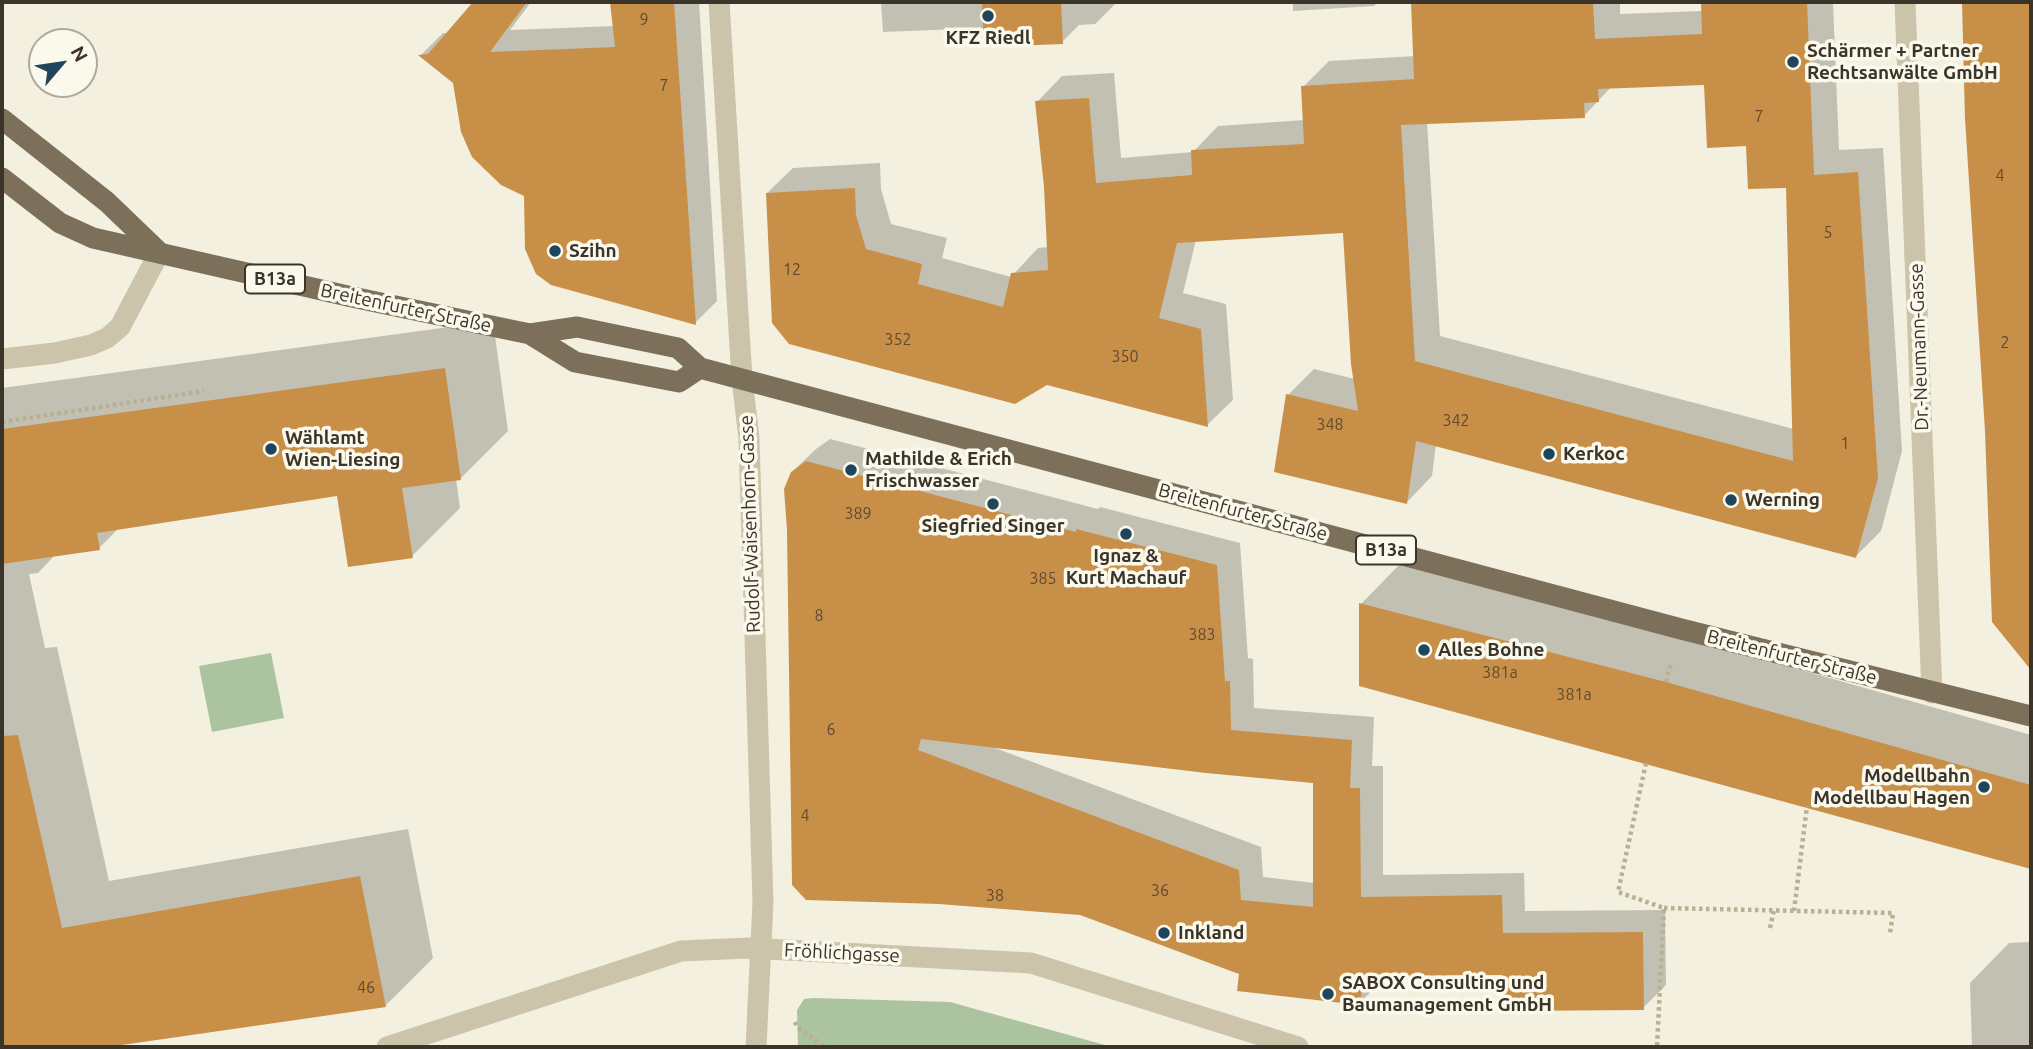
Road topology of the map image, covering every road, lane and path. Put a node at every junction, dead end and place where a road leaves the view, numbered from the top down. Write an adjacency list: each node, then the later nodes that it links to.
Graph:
1 (719, 2): 9 (street, Rudolf-Waisenhorn-Gasse)
2 (1905, 2): 12 (street, Dr.-Neumann-Gasse)
3 (2, 119): 5 (main road)
4 (2, 178): 5 (main road, Breitenfurter Straße / B13a)
5 (159, 253): 6 (main road, Breitenfurter Straße / B13a); 7 (street)
6 (530, 334): 8 (main road, Breitenfurter Straße / B13a); 8 (main road, Breitenfurter Straße / B13a)
7 (2, 359)
8 (700, 368): 9 (main road, Breitenfurter Straße / B13a)
9 (742, 379): 12 (main road, Breitenfurter Straße / B13a); 21 (street, Rudolf-Waisenhorn-Gasse)
10 (204, 391): 11 (path)
11 (2, 422)
12 (1932, 692): 13 (main road, Breitenfurter Straße / B13a)
13 (2031, 716)
14 (1646, 763): 16 (path)
15 (1807, 806): 18 (path)
16 (1664, 908): 17 (path); 25 (path)
17 (1774, 910): 18 (path); 19 (path)
18 (1794, 911): 20 (path)
19 (1770, 929)
20 (1890, 933)
21 (760, 948): 22 (street, Fröhlichgasse); 23 (street, Rudolf-Waisenhorn-Gasse); 24 (street, Fröhlichgasse)
22 (387, 1047)
23 (756, 1047)
24 (1298, 1047)
25 (1657, 1047)

